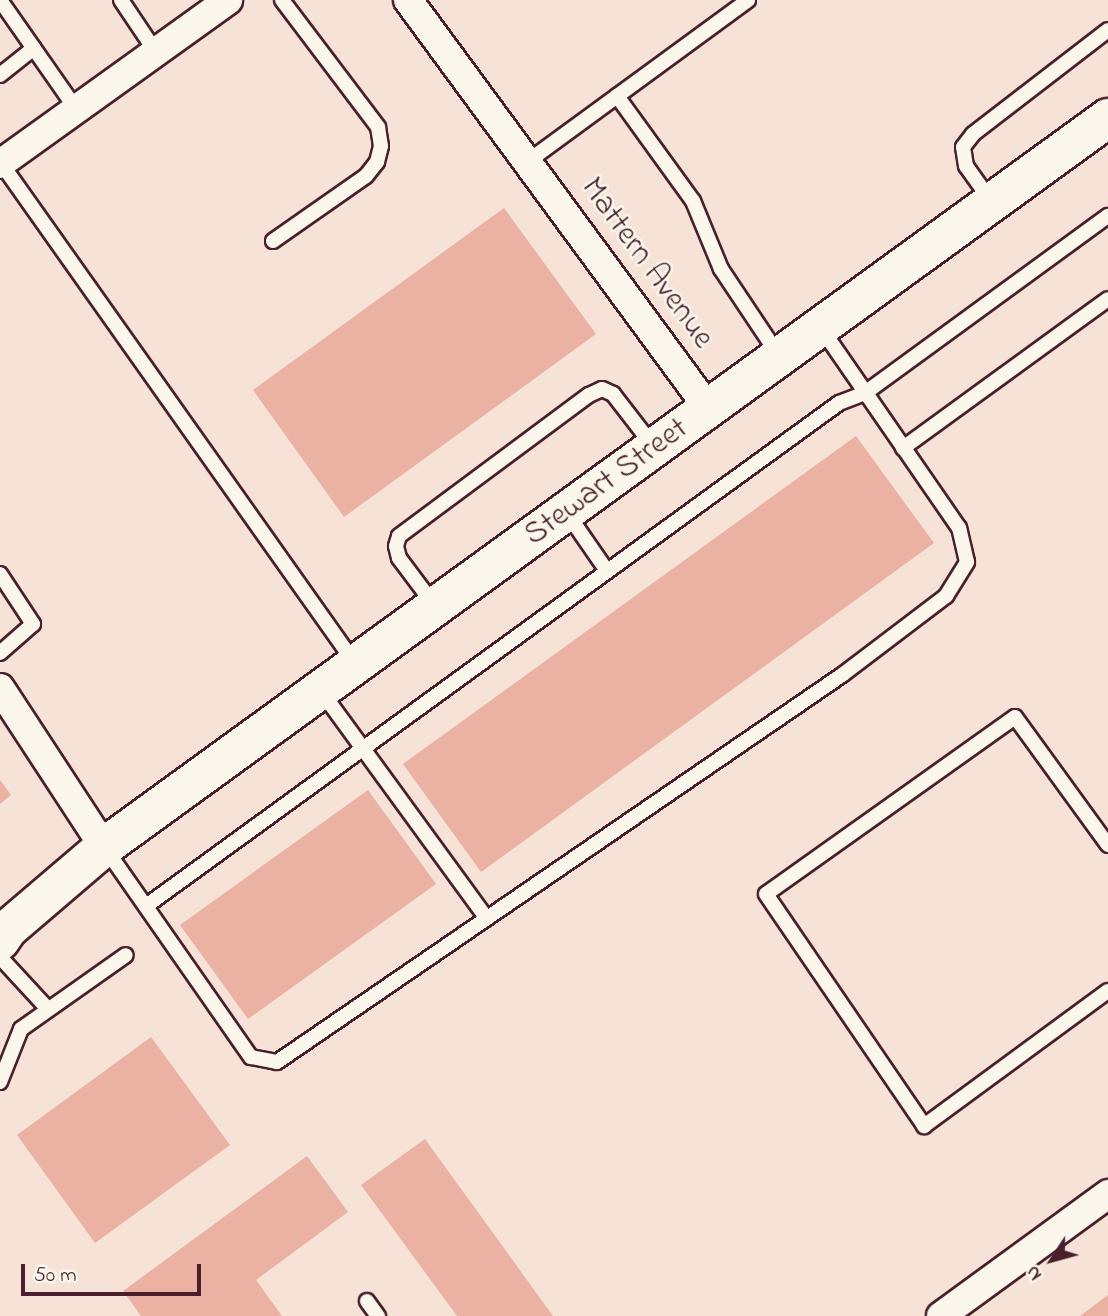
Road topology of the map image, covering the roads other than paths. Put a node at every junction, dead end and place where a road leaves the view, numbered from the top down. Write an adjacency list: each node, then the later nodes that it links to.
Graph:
1 (0, 0): 8 (lane)
2 (121, 0): 9 (lane)
3 (228, 0): 9 (street)
4 (282, 0): 18 (lane)
5 (408, 0): 14 (street, Mattern Avenue)
6 (748, 0): 11 (lane)
7 (1108, 30): 16 (lane)
8 (34, 48): 10 (lane); 12 (lane)
9 (156, 52): 12 (street)
10 (0, 75)
11 (617, 96): 14 (lane); 21 (lane)
12 (76, 109): 15 (street)
13 (1108, 118): 16 (street, Stewart Street)
14 (527, 162): 23 (street, Mattern Avenue)
15 (1, 164): 31 (lane)
16 (992, 203): 20 (street, Stewart Street)
17 (1108, 216): 22 (lane)
18 (273, 241)
19 (1108, 299): 25 (lane)
20 (821, 328): 21 (street, Stewart Street); 22 (lane)
21 (780, 357): 23 (street, Stewart Street)
22 (866, 393): 25 (lane); 27 (lane)
23 (709, 409): 24 (street, Stewart Street)
24 (655, 448): 26 (street, Stewart Street); 29 (lane)
25 (903, 448): 38 (lane)
26 (567, 513): 27 (lane); 29 (street, Stewart Street)
27 (607, 571): 34 (lane)
28 (0, 574): 30 (lane)
29 (436, 608): 31 (street, Stewart Street)
30 (0, 653)
31 (357, 666): 33 (street, Stewart Street)
32 (0, 688): 36 (street)
33 (321, 691): 34 (lane); 36 (street, Stewart Street)
34 (363, 748): 37 (lane); 38 (lane)
35 (1108, 845): 42 (lane)
36 (104, 847): 37 (lane); 39 (street, Stewart Street)
37 (146, 906): 38 (lane)
38 (485, 916)
39 (0, 941)
40 (126, 955): 43 (lane)
41 (0, 957): 43 (lane)
42 (1108, 991)
43 (48, 1009): 44 (lane)
44 (0, 1082)
45 (1108, 1194): 48 (street)
46 (368, 1301): 47 (lane)
47 (378, 1316)
48 (942, 1316)

